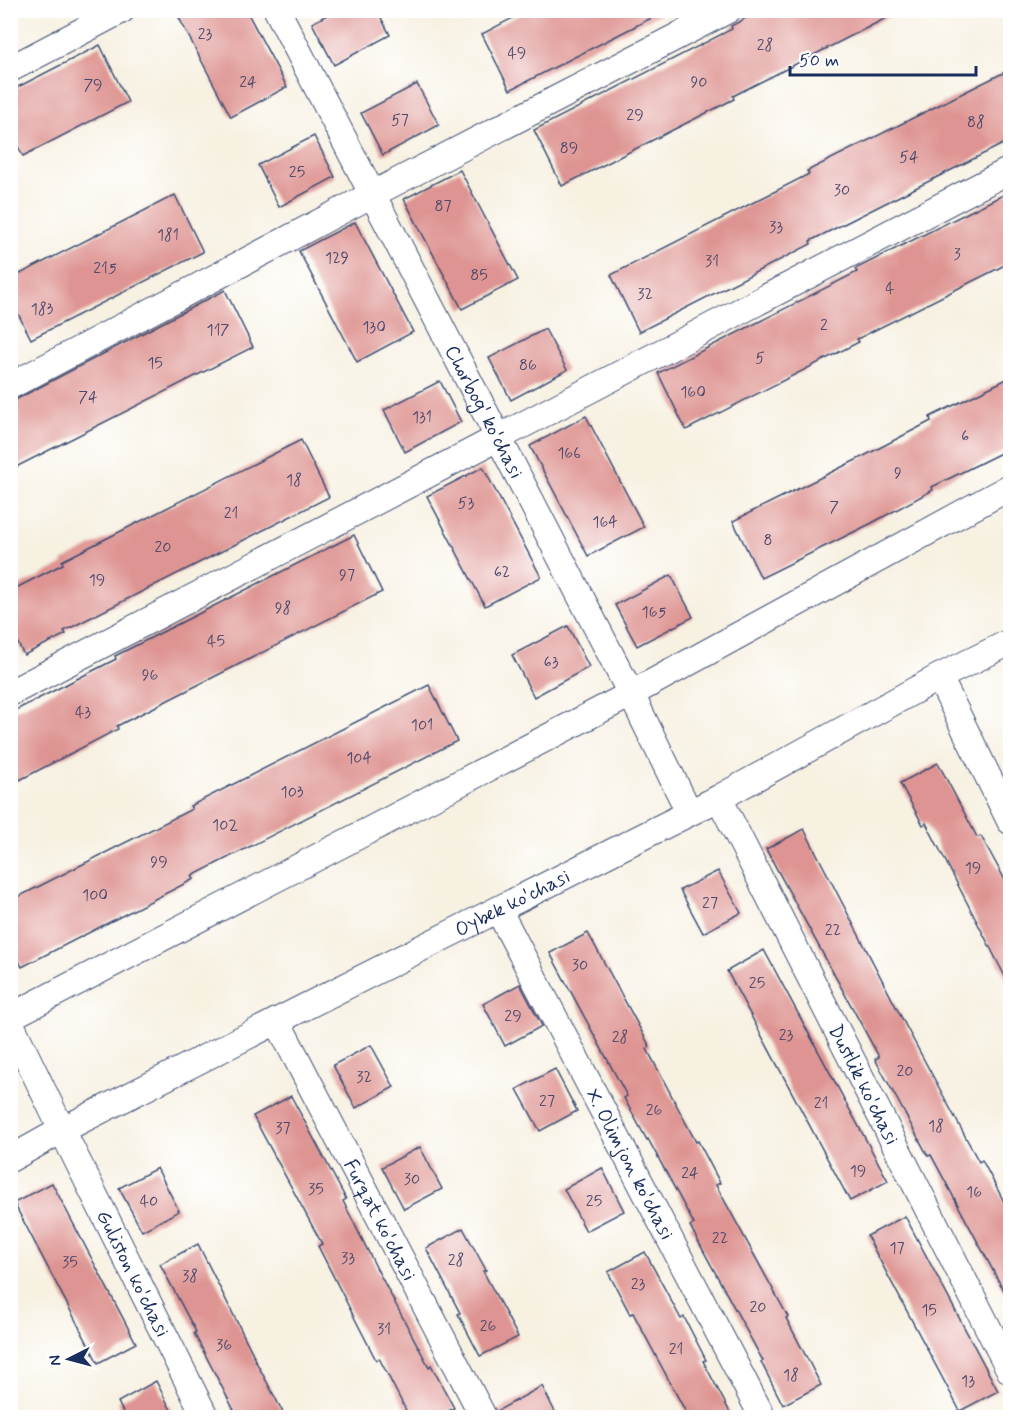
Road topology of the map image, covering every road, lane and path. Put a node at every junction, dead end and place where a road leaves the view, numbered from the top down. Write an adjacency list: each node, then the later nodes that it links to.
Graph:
1 (122, 10): 4 (street)
2 (277, 10): 6 (street, Chorbog' ko'chasi)
3 (728, 10): 6 (street)
4 (10, 69)
5 (1011, 170): 8 (street)
6 (372, 195): 7 (street); 8 (street, Chorbog' ko'chasi)
7 (10, 386)
8 (498, 437): 12 (street); 13 (street, Chorbog' ko'chasi)
9 (1011, 487): 13 (street)
10 (1011, 642): 11 (street, Oybek ko'chasi)
11 (939, 677): 14 (street, Oybek ko'chasi); 16 (street)
12 (10, 693)
13 (631, 694): 15 (street, Chorbog' ko'chasi); 18 (street)
14 (718, 798): 15 (street, Oybek ko'chasi); 23 (street, Dustlik ko'chasi)
15 (689, 812): 17 (street, Oybek ko'chasi)
16 (1011, 821)
17 (499, 910): 19 (street, Oybek ko'chasi); 26 (street, X. Olimjon ko'chasi)
18 (10, 1017)
19 (277, 1021): 21 (street, Oybek ko'chasi); 25 (street, Furqat ko'chasi)
20 (10, 1022): 21 (street, Guliston ko'chasi)
21 (62, 1130): 22 (street, Oybek ko'chasi); 24 (street, Guliston ko'chasi)
22 (10, 1159)
23 (1011, 1371)
24 (206, 1418)
25 (484, 1418)
26 (763, 1418)

